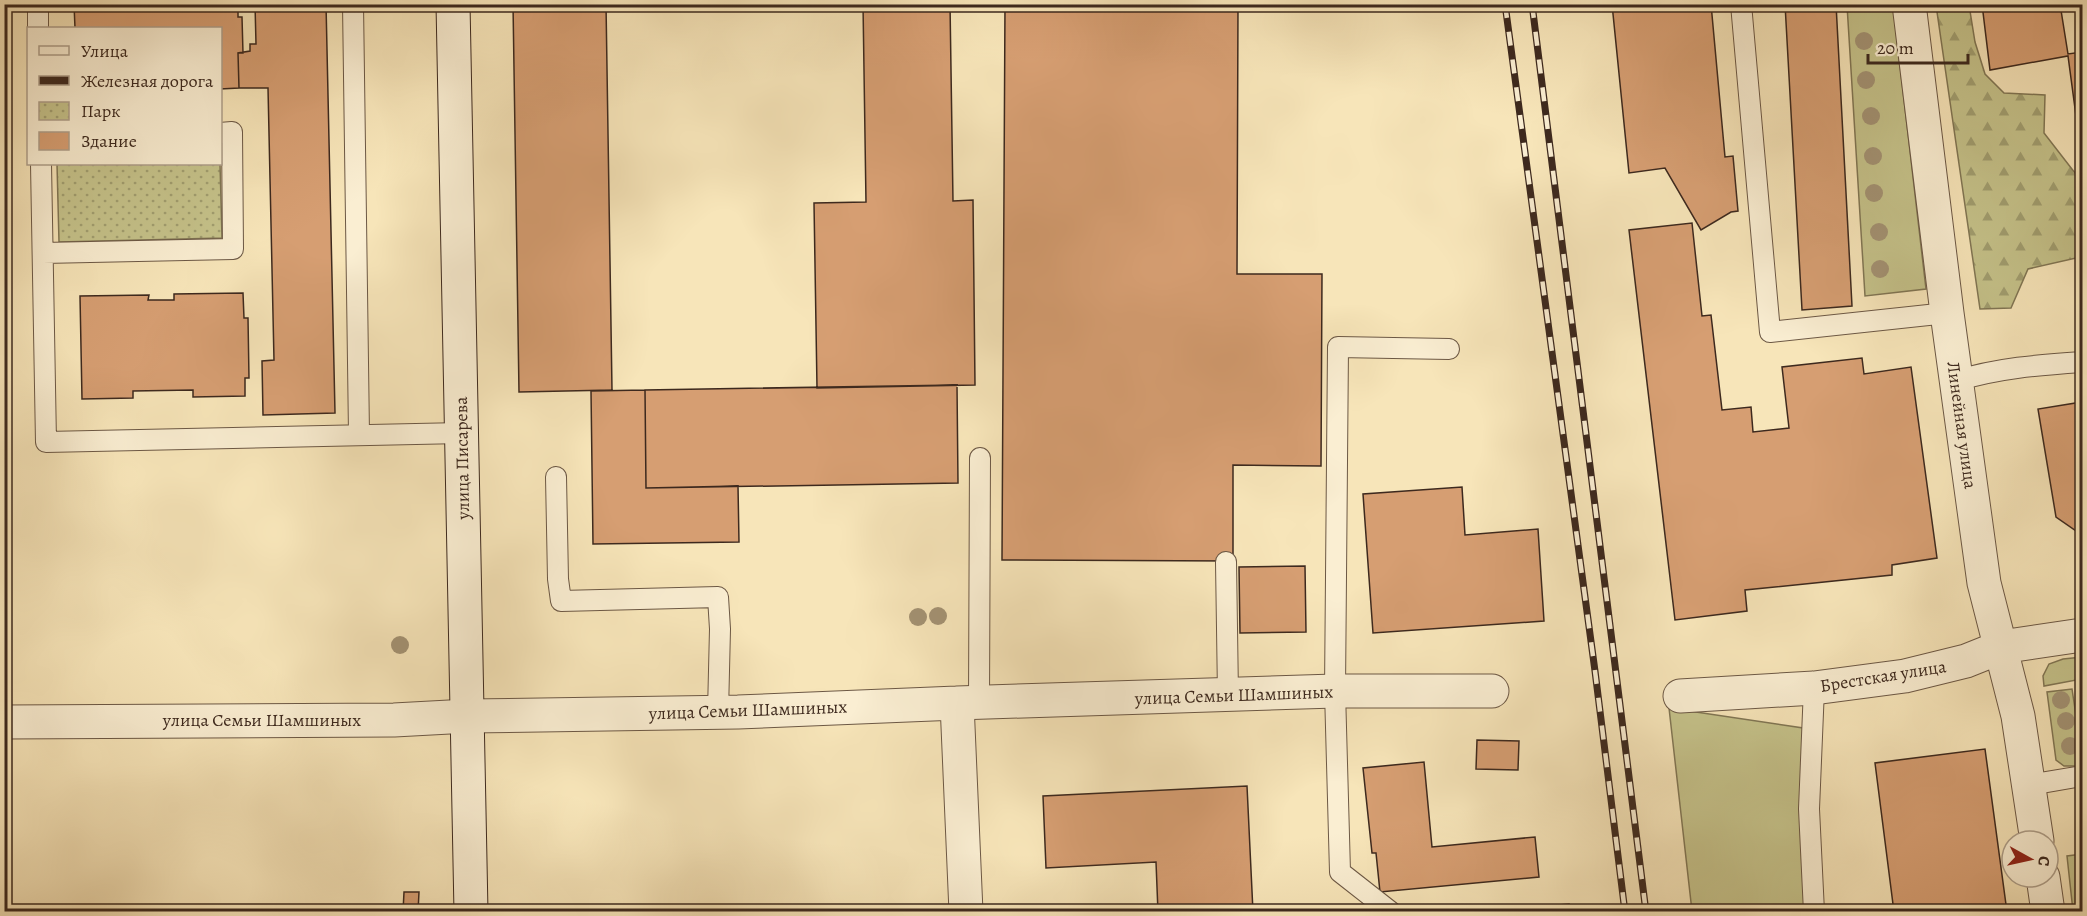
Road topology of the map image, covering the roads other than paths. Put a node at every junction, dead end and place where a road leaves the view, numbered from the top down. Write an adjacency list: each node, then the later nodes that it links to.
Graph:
1 (38, 4): 6 (lane)
2 (353, 4): 15 (lane)
3 (453, 4): 14 (street, улица Писарева)
4 (1741, 4): 10 (lane)
5 (1909, 4): 10 (street, Линейная улица)
6 (38, 27)
7 (222, 133): 9 (lane)
8 (41, 165): 9 (lane)
9 (43, 253): 15 (lane)
10 (1947, 313): 13 (street, Линейная улица)
11 (1449, 349): 22 (lane)
12 (2082, 362): 13 (lane)
13 (1956, 381): 20 (street, Линейная улица)
14 (462, 433): 15 (lane); 28 (street, улица Писарева)
15 (359, 434)
16 (980, 458): 26 (lane)
17 (556, 477): 27 (lane)
18 (1226, 561): 24 (lane)
19 (2082, 635): 20 (street, Брестская улица)
20 (2001, 647): 21 (street, Брестская улица); 31 (street, Линейная улица)
21 (1814, 688): 25 (street, Брестская улица); 37 (lane)
22 (1335, 691): 23 (street, улица Семьи Шамшиных); 24 (street, улица Семьи Шамшиных); 36 (lane)
23 (1492, 691)
24 (1228, 695): 26 (street, улица Семьи Шамшиных)
25 (1680, 696)
26 (968, 702): 27 (street, улица Семьи Шамшиных); 35 (street)
27 (718, 712): 28 (street, улица Семьи Шамшиных)
28 (468, 716): 29 (street, улица Семьи Шамшиных); 34 (street, улица Писарева)
29 (4, 722)
30 (2082, 776): 31 (lane)
31 (2029, 785): 32 (street, Линейная улица)
32 (2035, 829)
33 (2045, 889): 38 (street)
34 (471, 912)
35 (966, 912)
36 (1391, 912)
37 (1814, 912)
38 (2048, 912)

